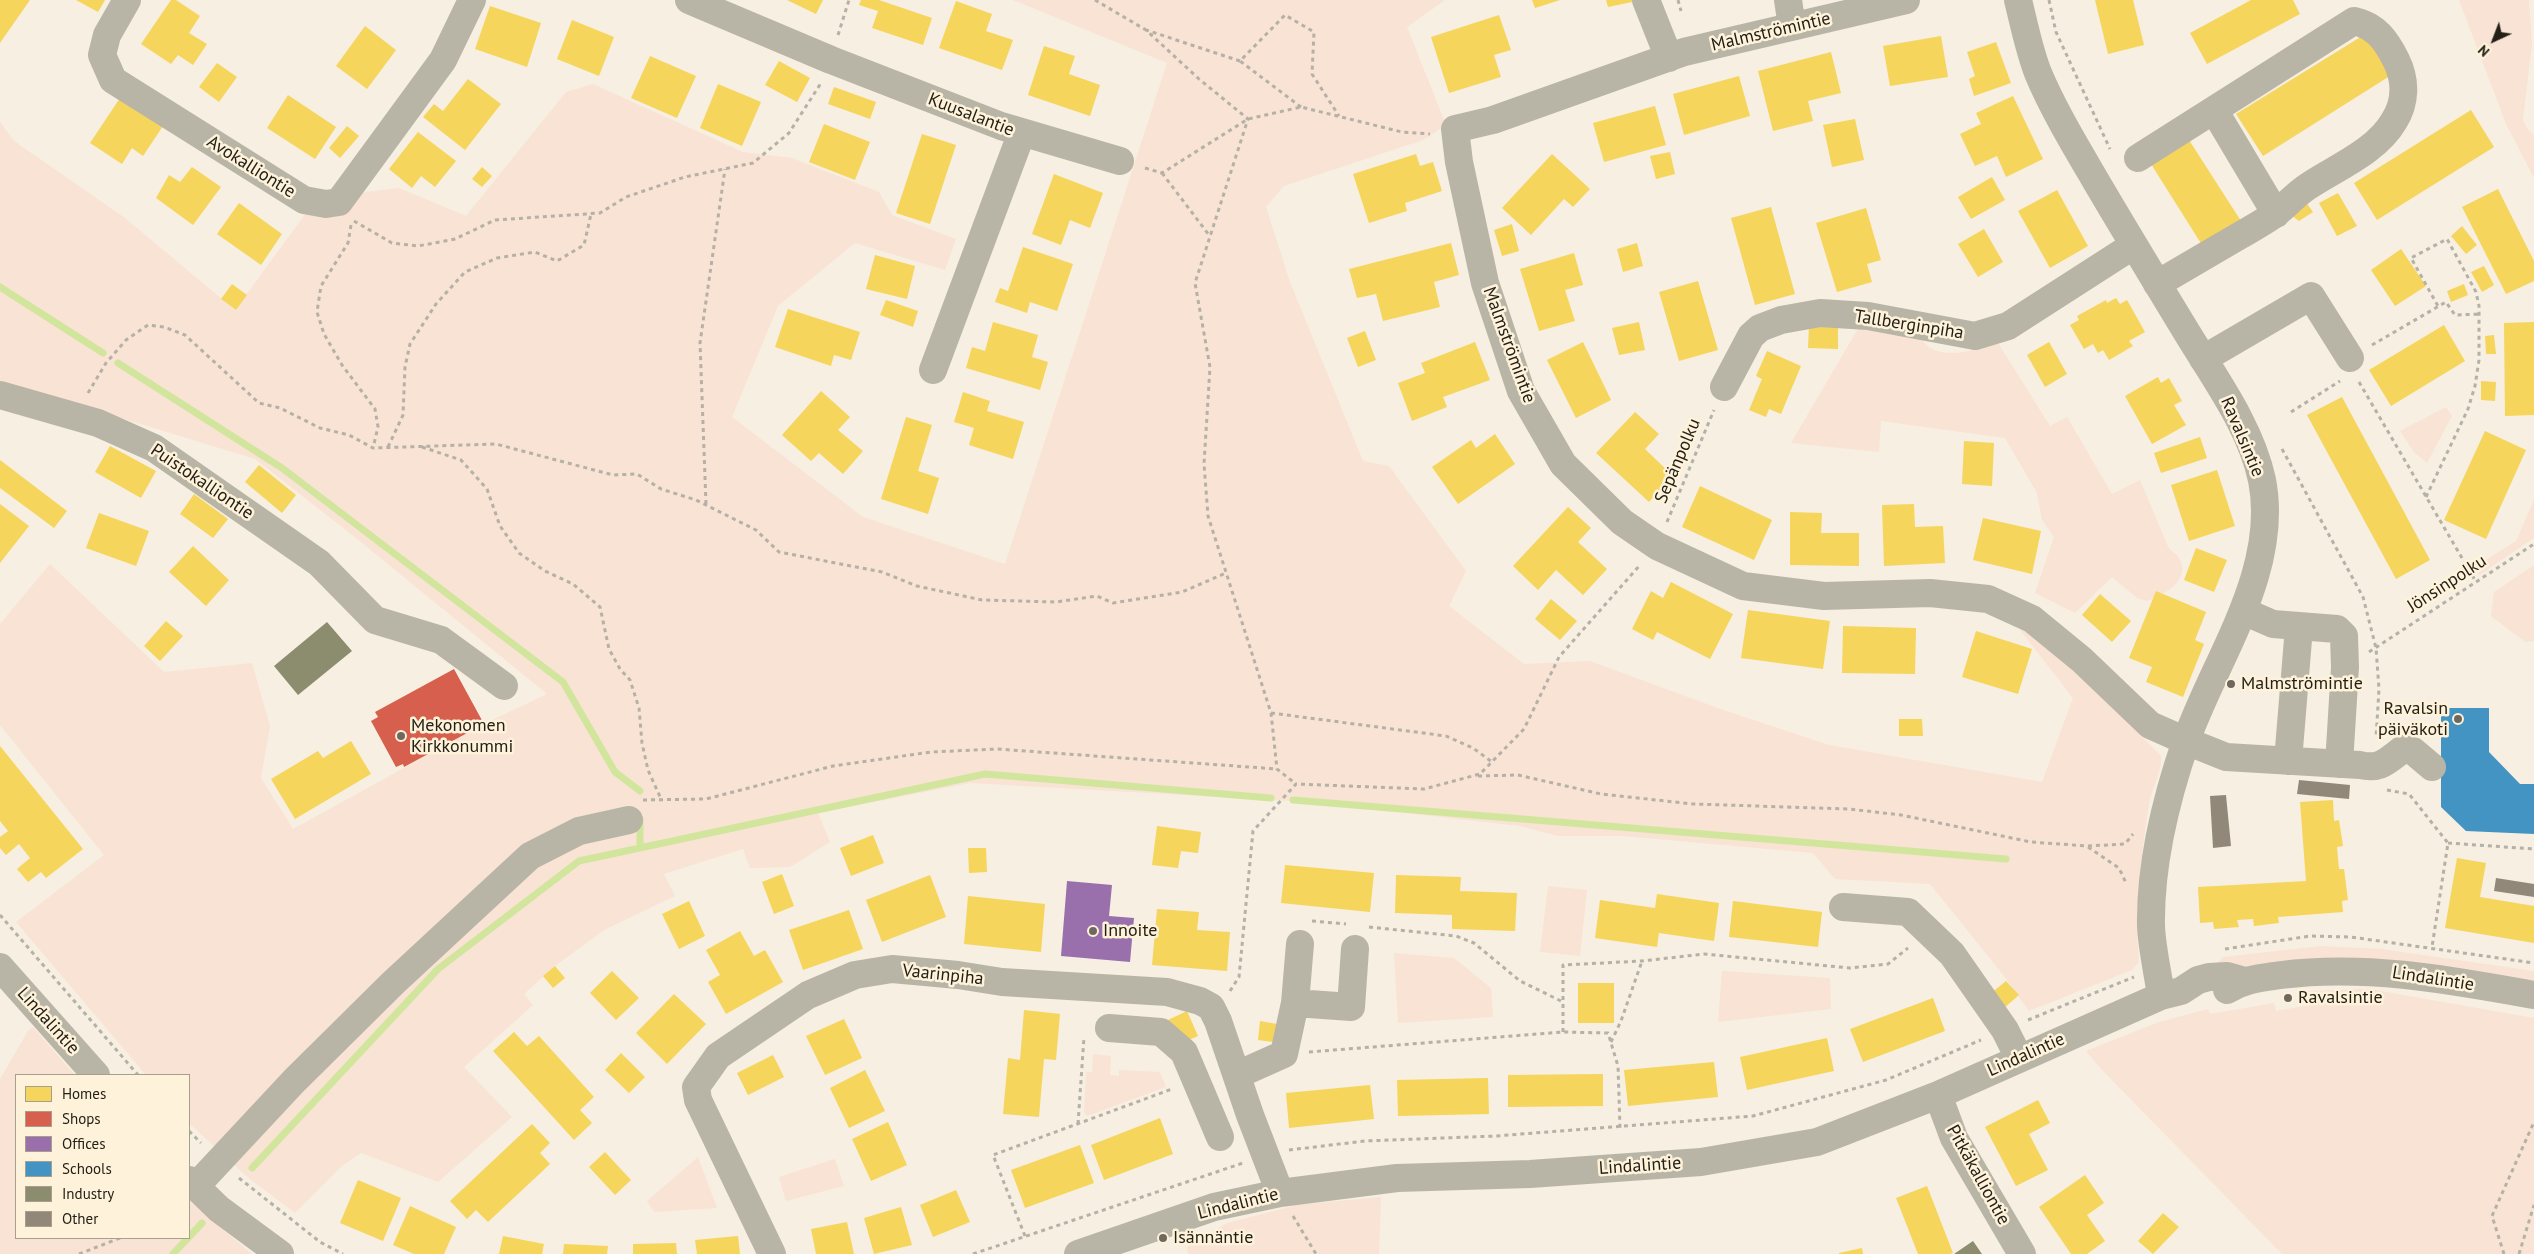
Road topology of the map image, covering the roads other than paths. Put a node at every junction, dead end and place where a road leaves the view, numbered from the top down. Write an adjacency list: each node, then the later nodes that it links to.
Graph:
1 (127, 0): 2 (street, Avokalliontie)
2 (472, 0)
3 (689, 0): 11 (street, Kuusalantie)
4 (1646, 0): 9 (street)
5 (1788, 0): 8 (street)
6 (1906, 0): 8 (street, Malmströmintie)
7 (2018, 0): 15 (street, Ravalsintie)
8 (1792, 27): 9 (street, Malmströmintie)
9 (1670, 58): 25 (street, Malmströmintie)
10 (2214, 110): 12 (street); 14 (street); 14 (street)
11 (1022, 132): 13 (street); 19 (street, Kuusalantie)
12 (2138, 158)
13 (1120, 161)
14 (2276, 214): 16 (street)
15 (2134, 245): 16 (street, Ravalsintie); 20 (street, Tallberginpiha)
16 (2157, 284): 17 (street, Ravalsintie)
17 (2203, 359): 18 (street); 22 (street, Ravalsintie)
18 (2352, 365)
19 (933, 370)
20 (1724, 387)
21 (0, 395): 24 (street, Puistokalliontie)
22 (2242, 610): 23 (street); 25 (street, Ravalsintie)
23 (2299, 627): 26 (street); 27 (street)
24 (504, 686)
25 (2186, 741): 26 (street, Malmströmintie); 34 (street, Ravalsintie)
26 (2288, 761): 27 (street, Malmströmintie)
27 (2339, 764): 28 (street, Malmströmintie)
28 (2432, 766)
29 (629, 820): 45 (street)
30 (1843, 907): 40 (street)
31 (1357, 933): 36 (street)
32 (1300, 944): 36 (street)
33 (0, 967): 41 (street, Lindalintie)
34 (2171, 994): 35 (street, Lindalintie); 40 (street, Lindalintie)
35 (2534, 995)
36 (1295, 1003): 42 (street)
37 (1097, 1030): 39 (street)
38 (1223, 1035): 39 (street); 42 (street); 48 (street, Vaarinpiha)
39 (1184, 1052): 44 (street)
40 (2019, 1058): 43 (street, Lindalintie)
41 (95, 1074)
42 (1236, 1076): 46 (street)
43 (1938, 1095): 46 (street, Lindalintie); 50 (street, Pitkäkalliontie)
44 (1220, 1137)
45 (192, 1183): 47 (street)
46 (1280, 1193): 49 (street, Lindalintie)
47 (280, 1254)
48 (772, 1254)
49 (1078, 1254)
50 (2022, 1254)

